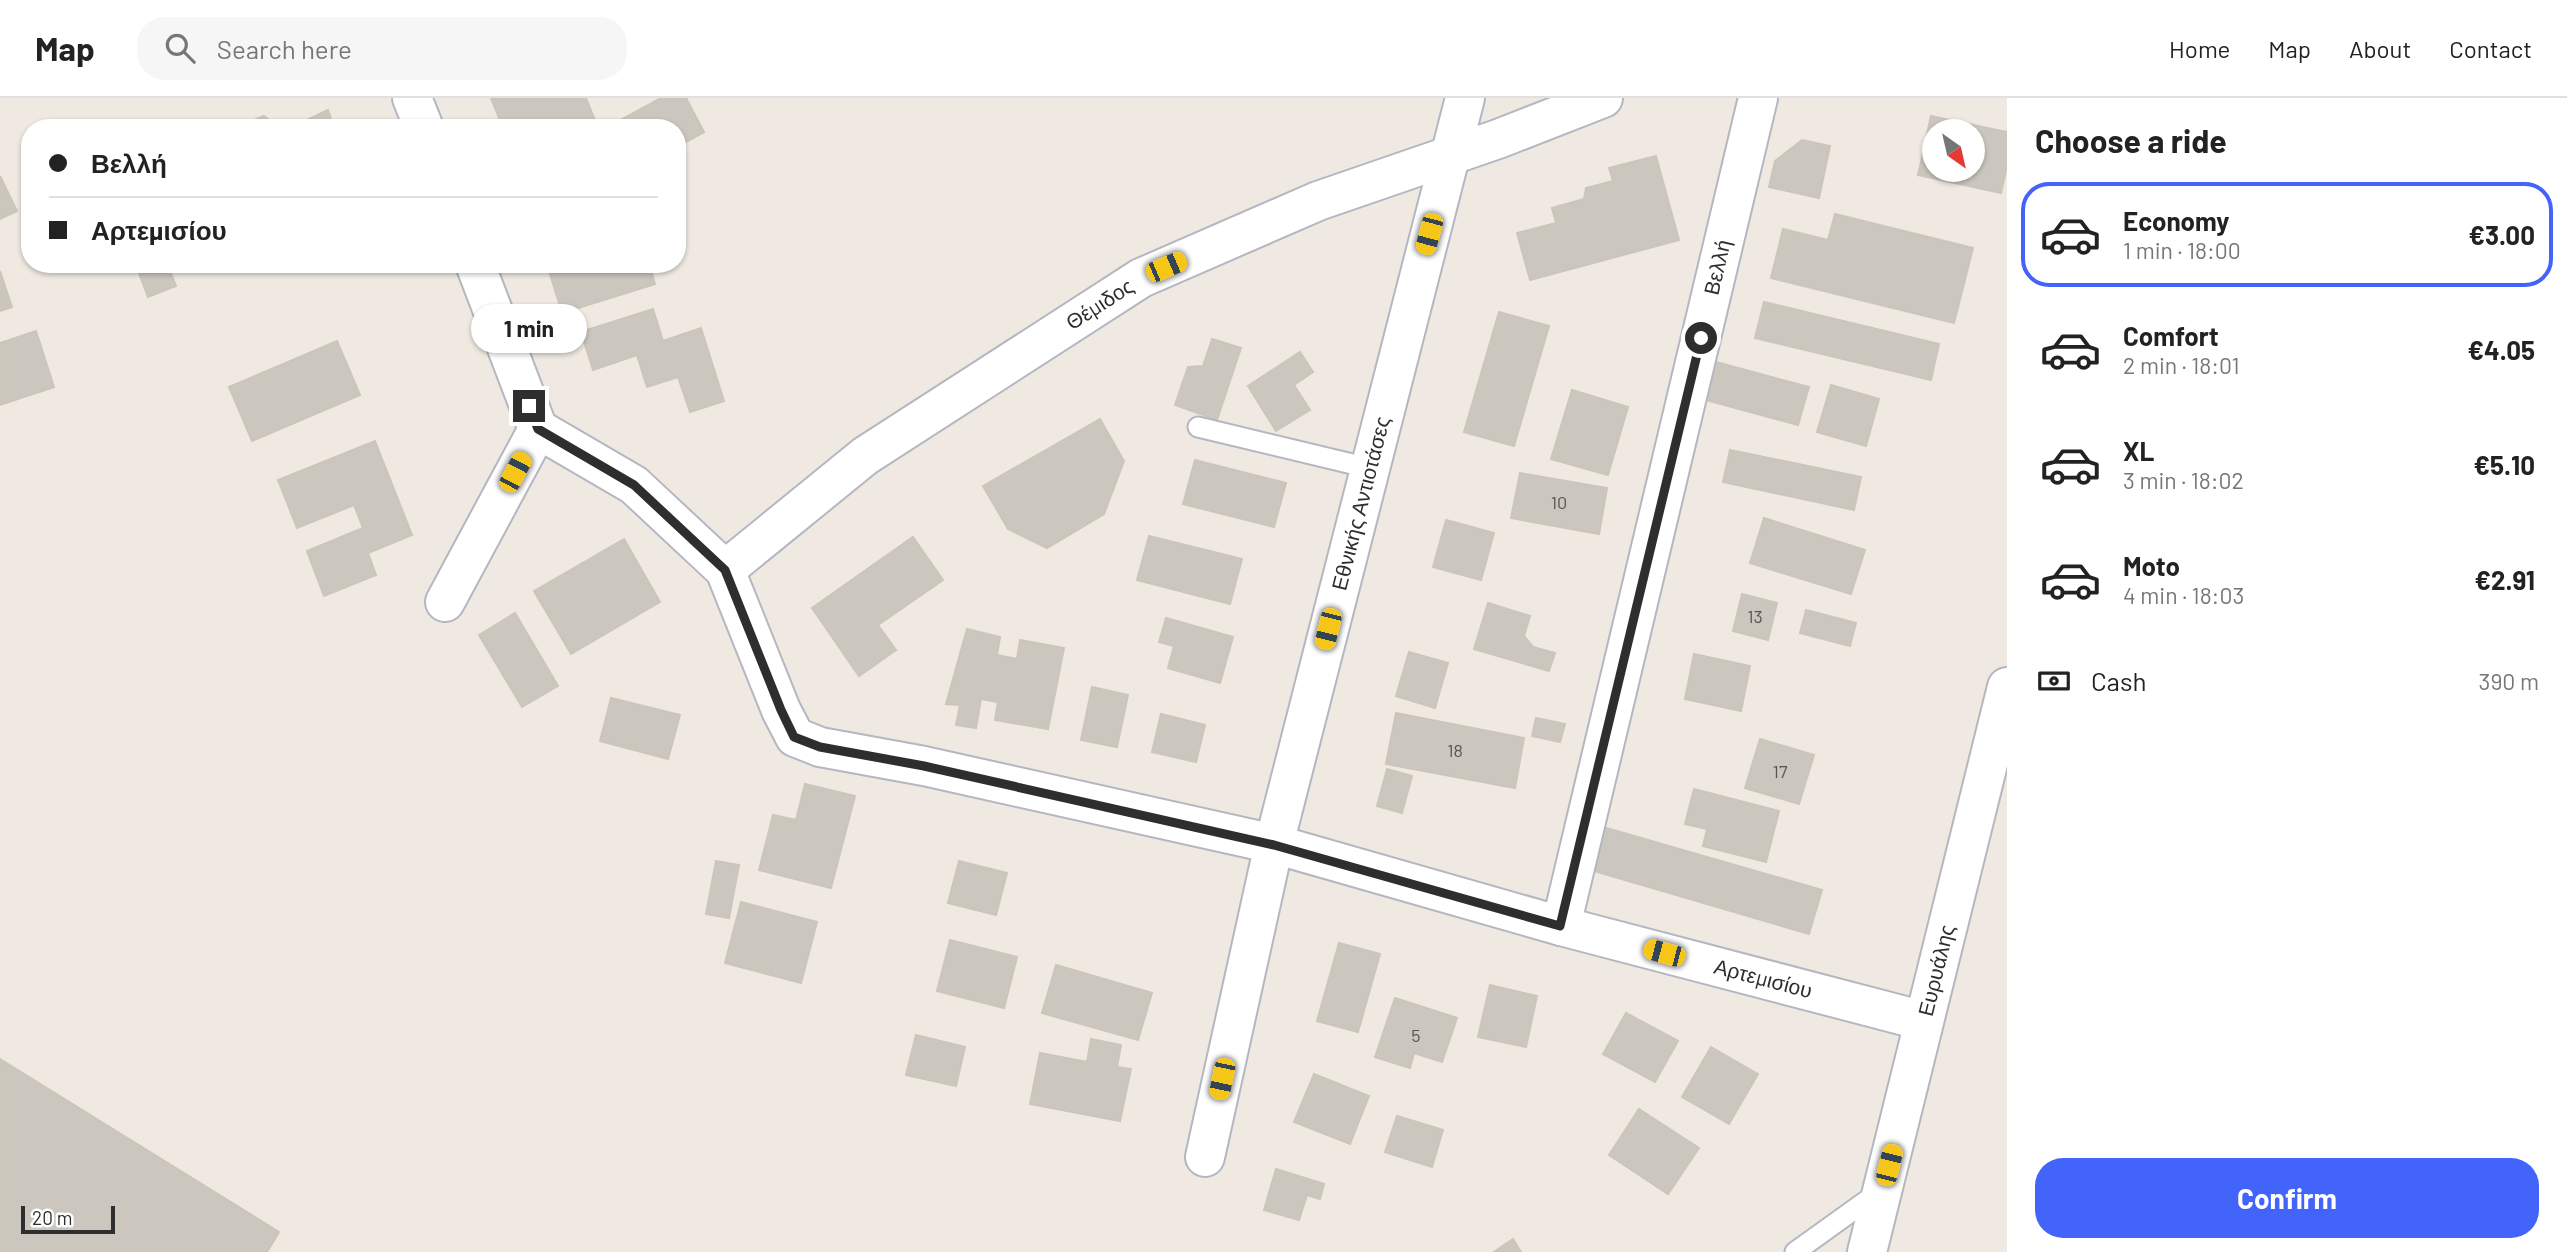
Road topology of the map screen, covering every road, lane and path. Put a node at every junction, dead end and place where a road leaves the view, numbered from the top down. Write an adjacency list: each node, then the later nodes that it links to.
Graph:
1 (412, 98): 5 (street)
2 (1465, 98): 6 (street, Εθνικής Αντιοτάσες)
3 (1603, 98): 6 (street, Θέμιδος)
4 (1758, 98): 15 (street, Βελλή)
5 (420, 119)
6 (1450, 156): 10 (street, Εθνικής Αντιοτάσες); 11 (street, Θέμιδος)
7 (478, 273): 9 (street)
8 (1198, 427): 10 (lane)
9 (538, 429): 11 (street, Αρτεμισίου); 12 (street)
10 (1369, 468): 14 (street, Εθνικής Αντιοτάσες)
11 (725, 570): 14 (street, Αρτεμισίου)
12 (445, 602)
13 (2007, 687): 16 (street, Ευρυάλης)
14 (1274, 845): 15 (street, Αρτεμισίου); 17 (street, Εθνικής Αντιοτάσες)
15 (1560, 926): 16 (street, Αρτεμισίου)
16 (1924, 1021): 18 (street, Ευρυάλης)
17 (1205, 1157)
18 (1883, 1189): 19 (lane); 20 (street, Ευρυάλης)
19 (1796, 1252)
20 (1867, 1252)

